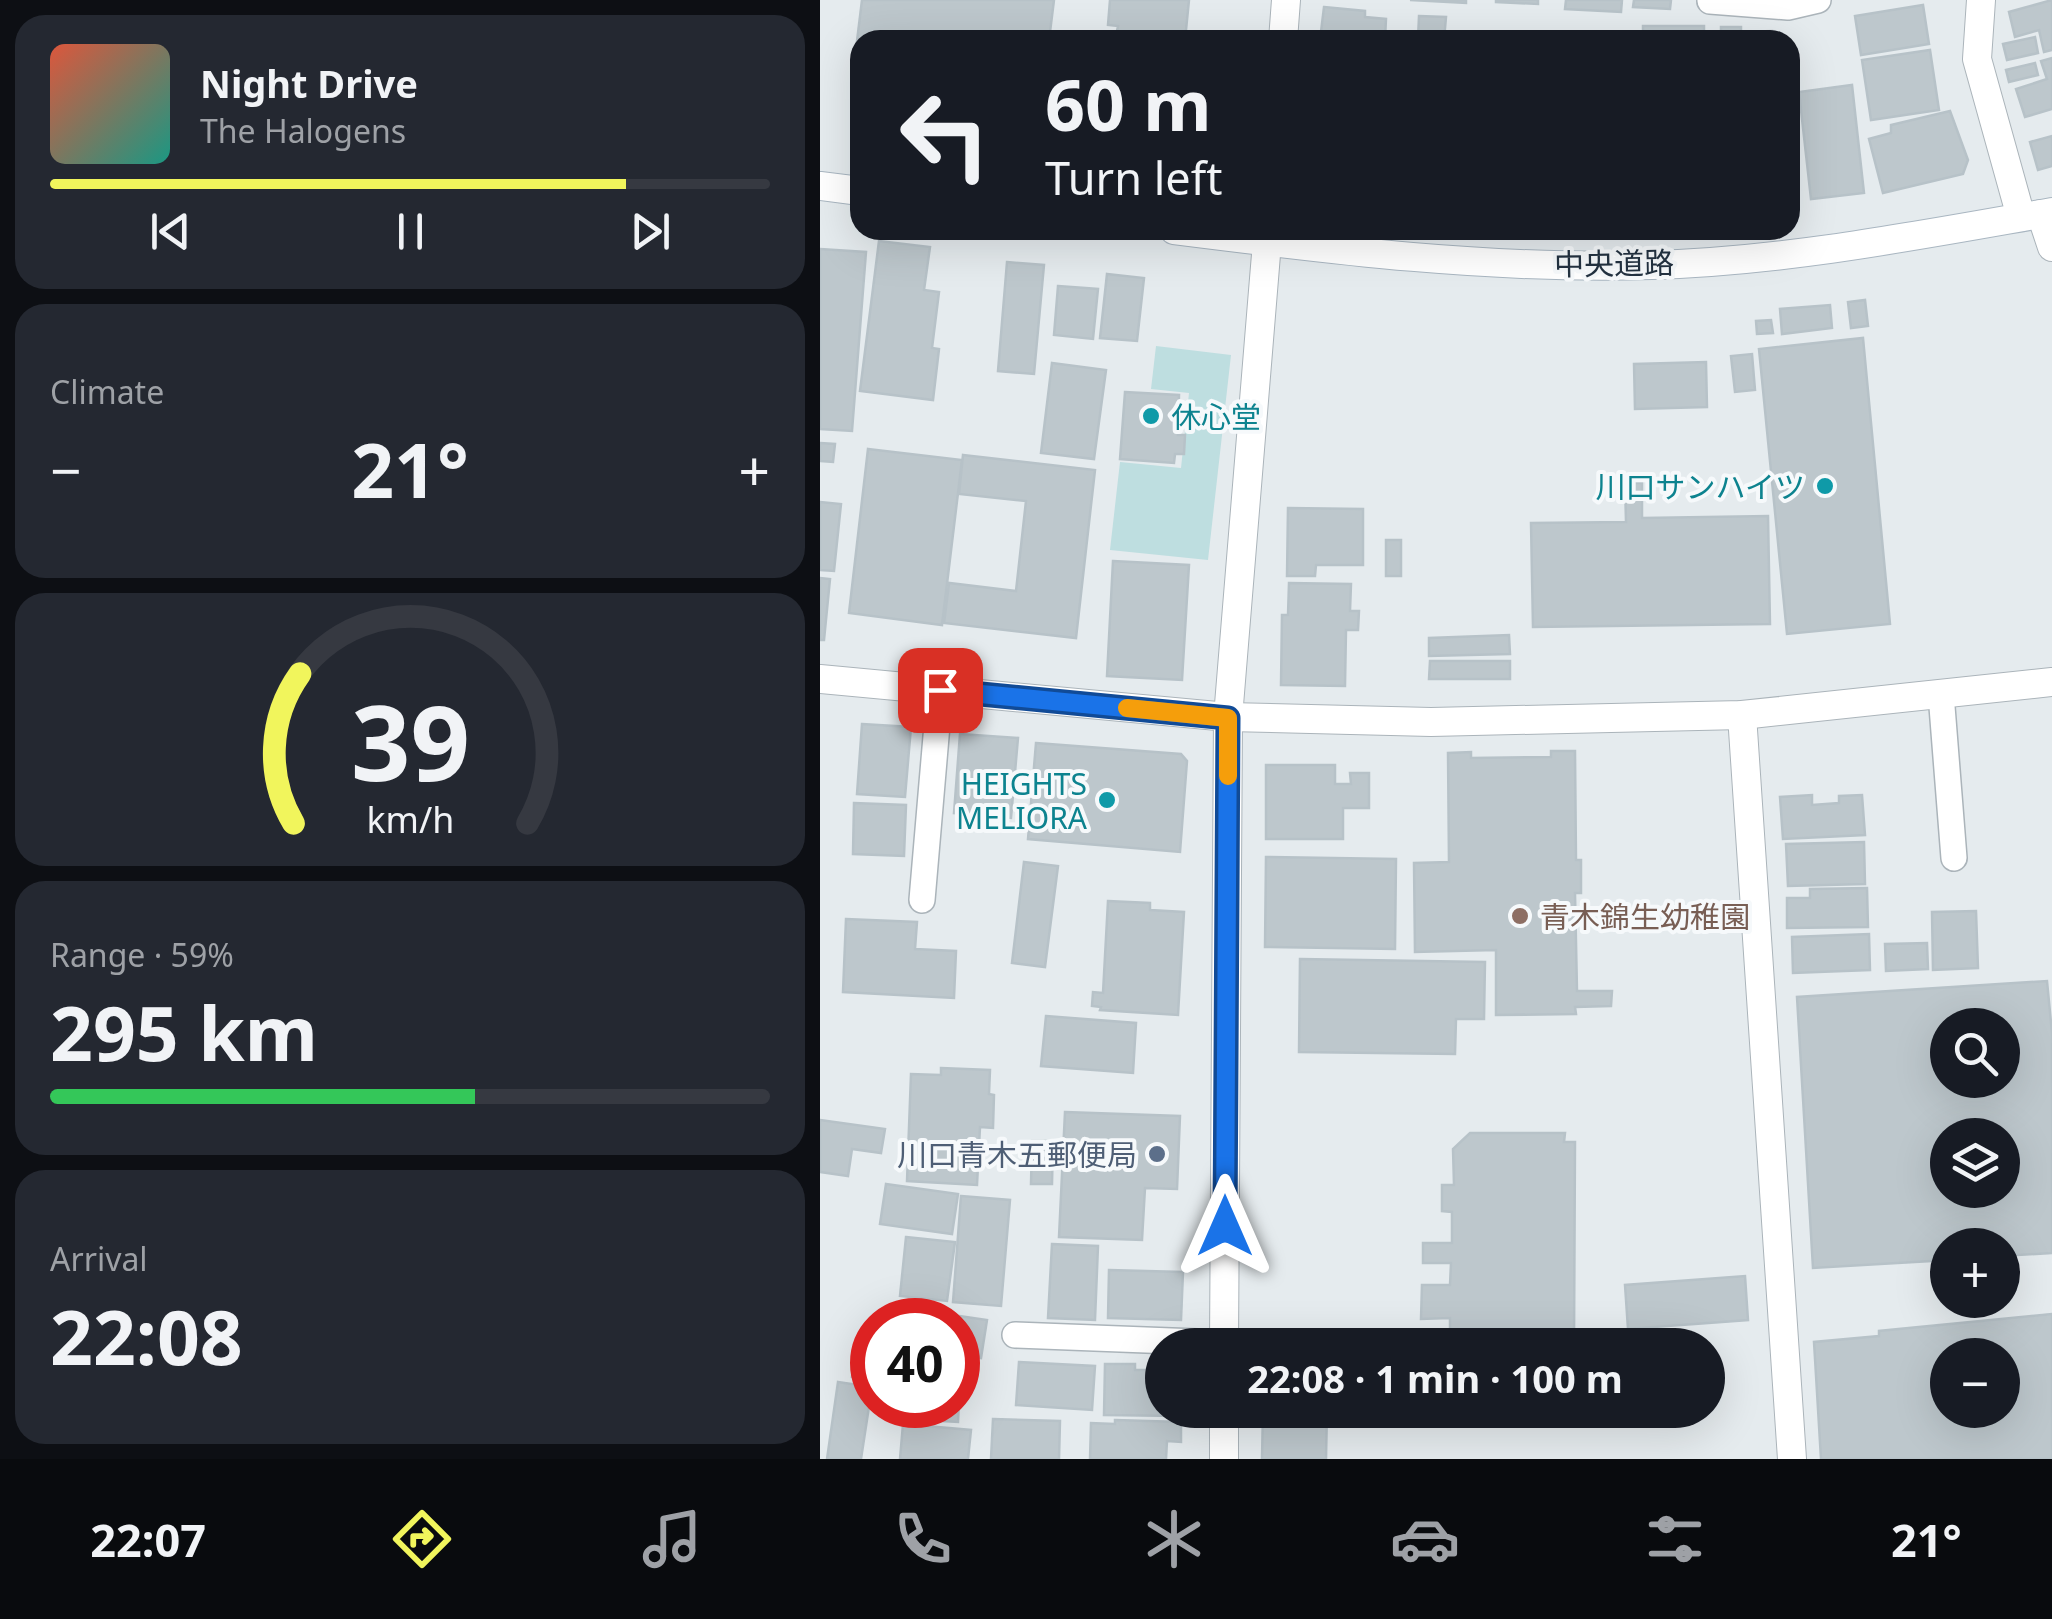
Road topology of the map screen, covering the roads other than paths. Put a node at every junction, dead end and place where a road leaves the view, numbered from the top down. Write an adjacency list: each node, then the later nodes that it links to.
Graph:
1 (1286, 0): 5 (street)
2 (1818, 0): 4 (lane)
3 (1982, 0): 8 (street)
4 (1710, 1)
5 (1284, 30)
6 (820, 186): 7 (street)
7 (850, 190)
8 (2038, 214): 10 (street, 中央道路); 11 (street)
9 (1268, 240): 17 (street)
10 (1301, 240)
11 (2052, 248)
12 (820, 679): 14 (street)
13 (2052, 682): 15 (street)
14 (940, 690): 17 (street); 19 (lane)
15 (1941, 694): 16 (street); 18 (lane)
16 (1742, 715): 17 (street); 25 (street)
17 (1228, 718): 20 (street)
18 (1954, 858)
19 (922, 900)
20 (1224, 1328)
21 (1015, 1335): 22 (lane)
22 (1145, 1341)
23 (1224, 1428): 24 (street)
24 (1224, 1459)
25 (1792, 1459)

